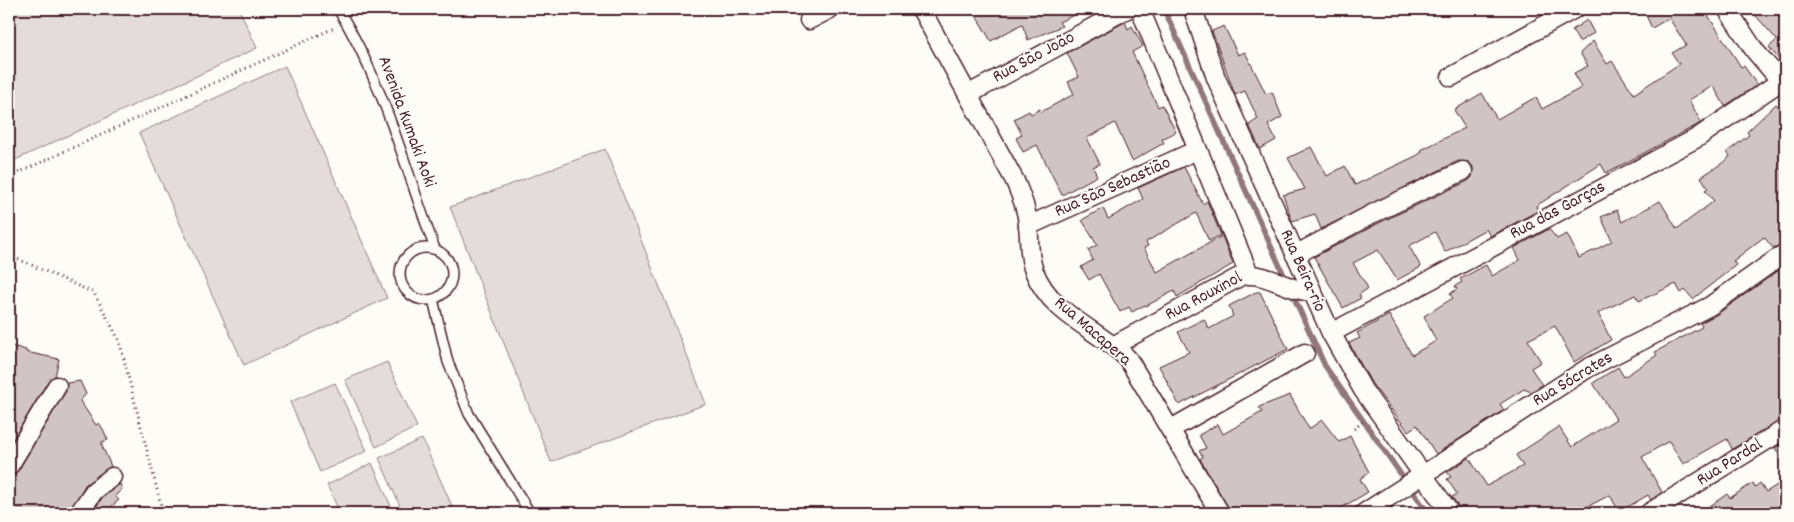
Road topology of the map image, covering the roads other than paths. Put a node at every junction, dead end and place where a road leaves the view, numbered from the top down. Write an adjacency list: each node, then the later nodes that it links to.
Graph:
1 (338, 9): 16 (lane, Avenida Kumaki Aoki)
2 (830, 9): 9 (street)
3 (920, 9): 12 (street, Rua Macapera)
4 (1127, 9): 12 (street, Rua São João)
5 (1140, 9): 13 (street)
6 (1574, 9): 10 (street)
7 (1727, 9): 11 (street)
8 (1195, 10): 18 (street, Rua Beira-rio)
9 (809, 20)
10 (1452, 77)
11 (1783, 83): 22 (street, Rua das Garças)
12 (968, 94): 15 (street, Rua Macapera)
13 (1197, 150): 15 (street, Rua São Sebastião); 19 (street)
14 (1463, 171): 18 (street)
15 (1028, 226): 23 (street, Rua Macapera)
16 (435, 250): 21 (lane, Avenida Kumaki Aoki); 21 (lane)
17 (1785, 253): 29 (street, Rua Sócrates)
18 (1295, 255): 20 (street, Rua Beira-rio)
19 (1249, 274): 20 (street, Rua Rouxinol); 23 (street, Rua Rouxinol)
20 (1305, 292): 22 (street, Rua Beira-rio)
21 (433, 299): 32 (lane)
22 (1331, 333): 29 (street, Rua Beira-rio)
23 (1113, 346): 26 (street, Rua Macapera)
24 (1305, 353): 26 (street)
25 (57, 386): 28 (street)
26 (1171, 429): 33 (street, Rua Macapera)
27 (1785, 429): 36 (street, Rua Pardal)
28 (9, 466)
29 (1420, 476): 34 (street, Rua Sócrates); 35 (street, Rua Beira-rio)
30 (112, 477): 31 (street)
31 (79, 513)
32 (530, 513)
33 (1220, 513)
34 (1364, 513)
35 (1450, 513)
36 (1649, 513)

